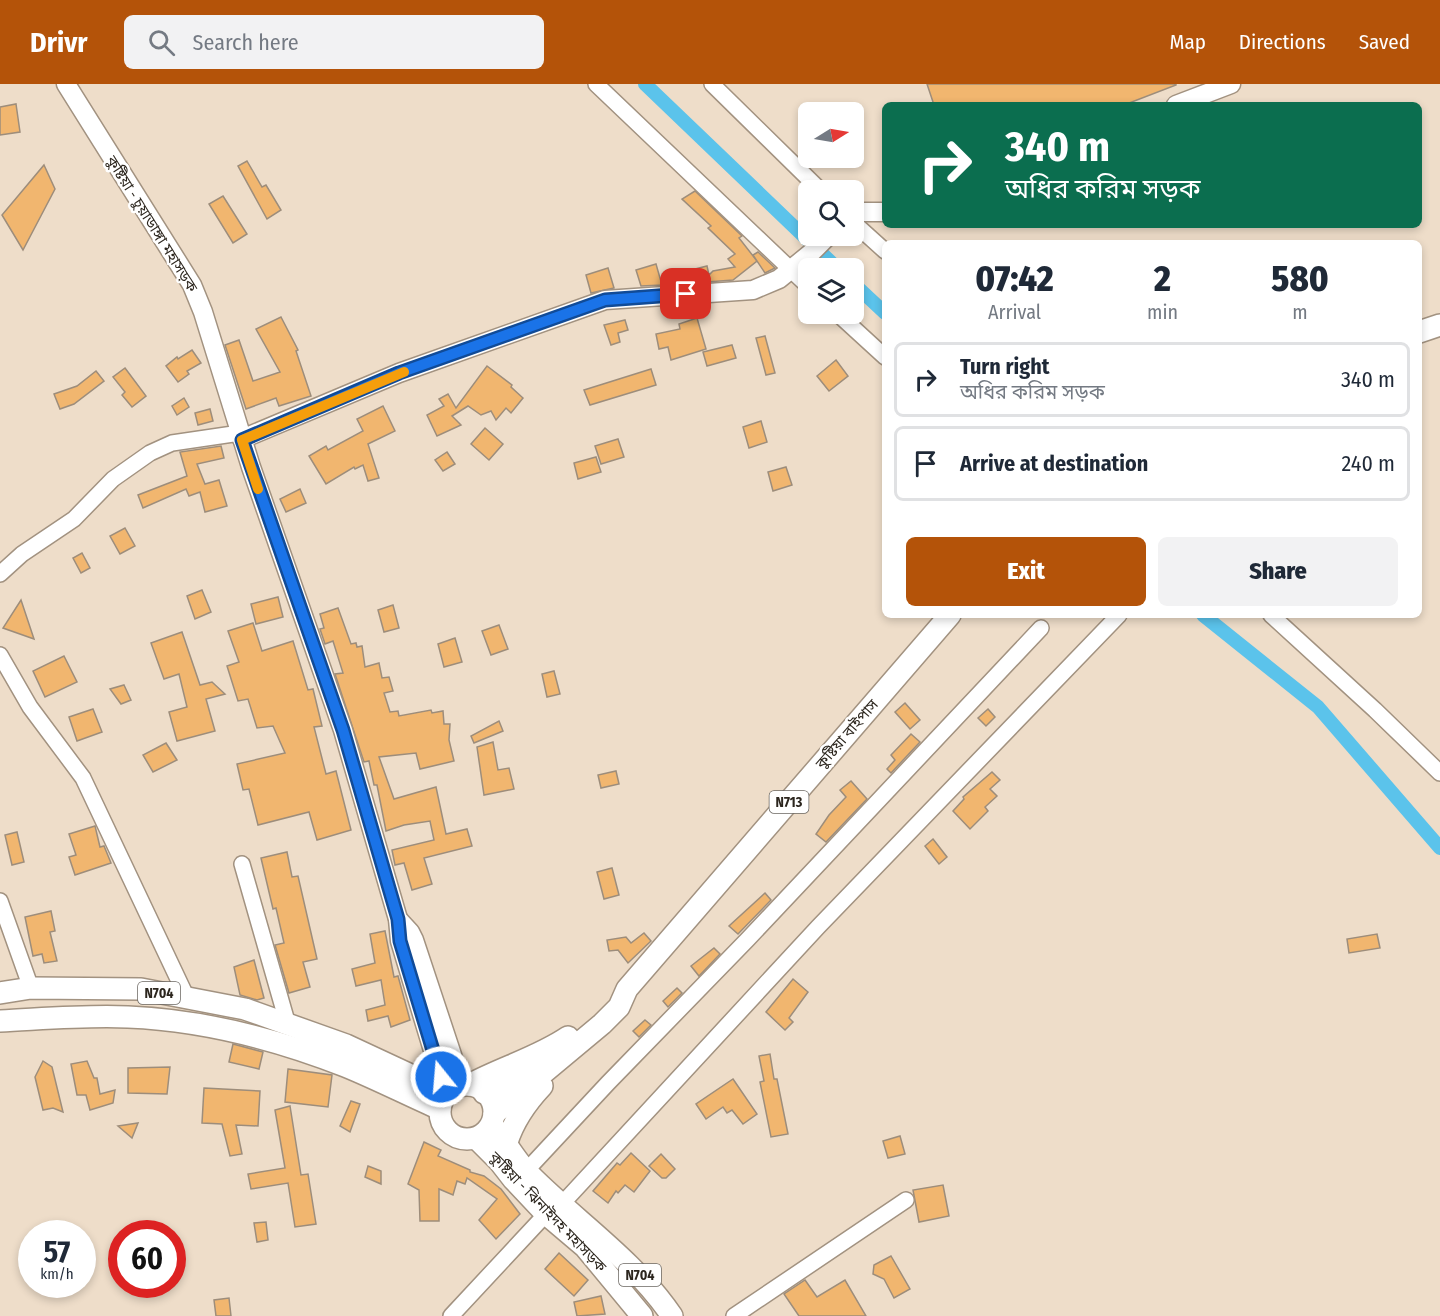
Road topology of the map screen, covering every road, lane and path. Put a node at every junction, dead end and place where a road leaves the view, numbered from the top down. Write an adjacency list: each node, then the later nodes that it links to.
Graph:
1 (66, 84): 19 (main road, কুষ্টিয়া - চুয়াডাঙ্গা মহাসড়ক)
2 (596, 84): 13 (street)
3 (712, 84): 5 (street)
4 (1231, 84): 6 (main road)
5 (728, 89): 7 (street)
6 (1184, 102)
7 (811, 180)
8 (864, 212): 9 (main road)
9 (882, 212)
10 (864, 232): 12 (street)
11 (818, 246): 13 (main road)
12 (882, 248)
13 (791, 270): 14 (street); 19 (main road)
14 (798, 277)
15 (849, 324): 18 (street)
16 (1440, 325): 17 (highway)
17 (1422, 331)
18 (882, 354)
19 (241, 436): 20 (street); 35 (main road, কুষ্টিয়া - চুয়াডাঙ্গা মহাসড়ক)
20 (0, 574)
21 (947, 618): 34 (highway, কুষ্টিয়া বাইপাস / N713)
22 (1116, 618): 41 (street)
23 (1274, 618): 26 (street)
24 (1041, 628): 39 (street)
25 (0, 655): 31 (street)
26 (1440, 773)
27 (242, 864): 33 (street)
28 (0, 901): 29 (street)
29 (31, 988): 30 (highway, N704); 31 (highway, N704)
30 (0, 993)
31 (187, 998): 33 (highway, N704)
32 (0, 1021): 35 (highway, N704)
33 (288, 1024): 35 (highway, N704)
34 (572, 1041): 35 (highway); 36 (highway, কুষ্টিয়া বাইপাস / N713); 38 (highway)
35 (459, 1092): 36 (highway); 37 (highway)
36 (493, 1119): 37 (highway); 38 (highway)
37 (476, 1138): 39 (highway, কুষ্টিয়া - ঝিনাইদহ মহাসড়ক / N704)
38 (507, 1142): 39 (highway)
39 (522, 1175): 41 (highway, কুষ্টিয়া - ঝিনাইদহ মহাসড়ক / N704)
40 (906, 1200): 46 (street)
41 (548, 1204): 42 (highway, কুষ্টিয়া - ঝিনাইদহ মহাসড়ক / N704); 43 (highway, কুষ্টিয়া - ঝিনাইদহ মহাসড়ক / N704); 44 (street)
42 (650, 1288): 43 (highway); 45 (highway, কুষ্টিয়া - ঝিনাইদহ মহাসড়ক / N704)
43 (637, 1310)
44 (451, 1316)
45 (672, 1316)
46 (734, 1316)

